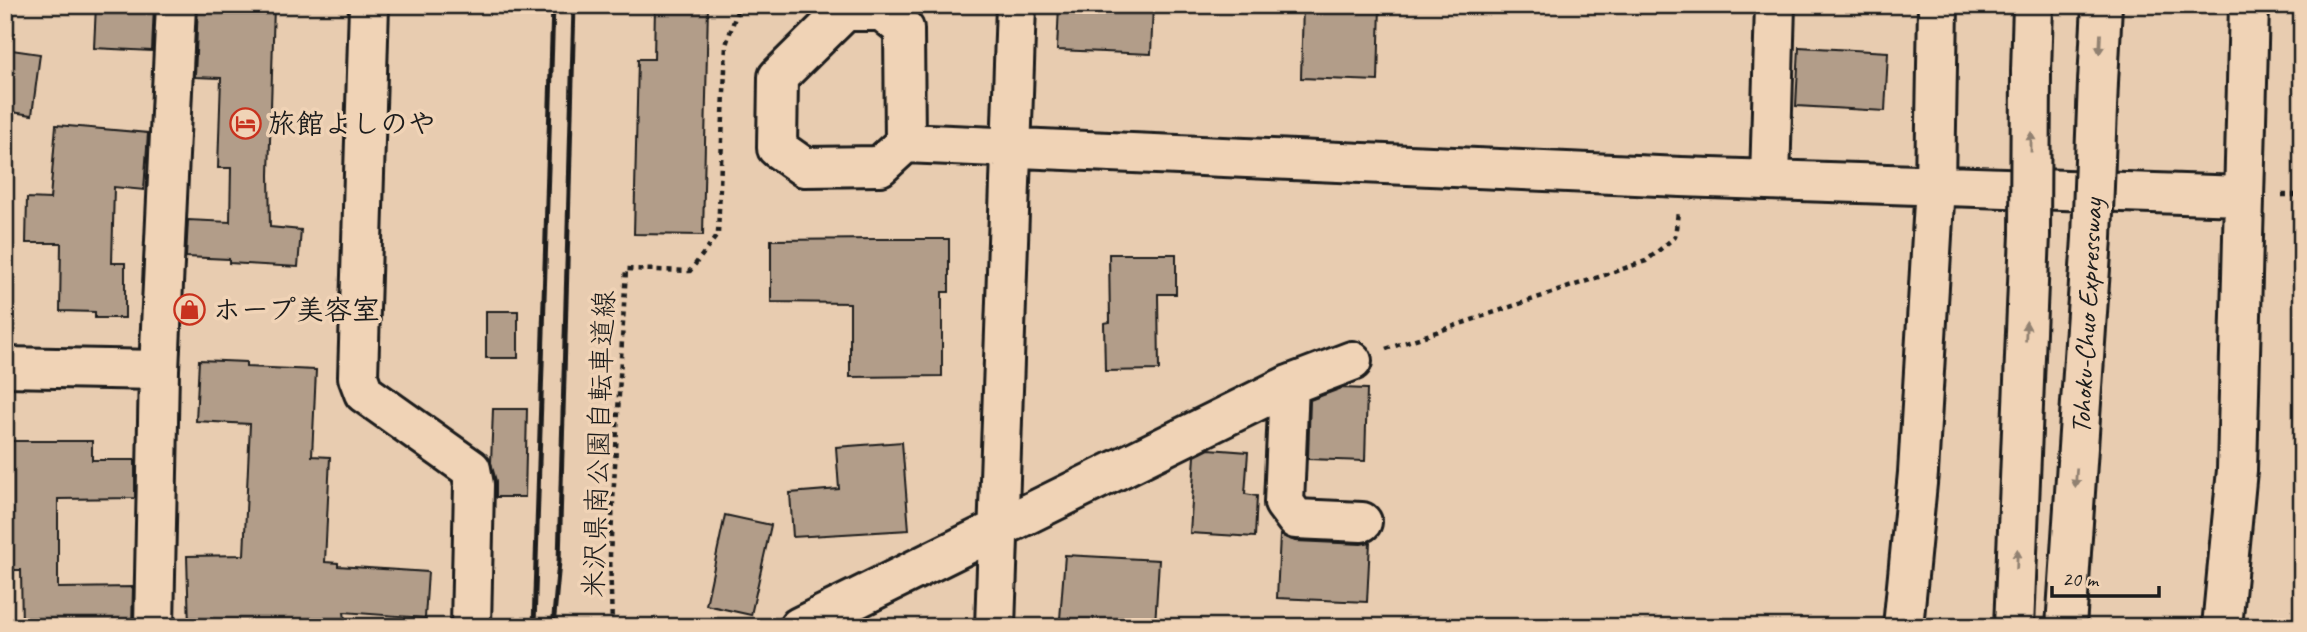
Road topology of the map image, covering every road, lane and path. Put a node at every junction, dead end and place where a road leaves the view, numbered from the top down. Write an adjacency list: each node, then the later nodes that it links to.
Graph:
1 (176, 5): 18 (main road)
2 (369, 5): 23 (main road)
3 (739, 5): 24 (path, 米沢県南公園自転車道線)
4 (1016, 5): 11 (main road)
5 (1775, 5): 13 (main road)
6 (1938, 5): 14 (main road)
7 (2033, 5): 28 (main road, Tohoku-Chuo Expressway, one-way to 7, bridge)
8 (2102, 5): 29 (main road, Tohoku-Chuo Expressway, one-way to 29, bridge)
9 (2249, 5): 15 (main road)
10 (905, 143): 10 (main road); 11 (main road)
11 (1012, 147): 12 (main road); 21 (main road)
12 (1681, 177): 13 (main road); 16 (path)
13 (1770, 180): 14 (main road)
14 (1935, 185): 15 (main road); 27 (main road)
15 (2242, 196): 30 (main road)
16 (1352, 361): 19 (main road)
17 (5, 367): 18 (main road)
18 (159, 370): 22 (main road)
19 (1289, 385): 20 (main road); 21 (main road)
20 (1362, 522)
21 (998, 528): 25 (main road); 26 (main road)
22 (154, 627)
23 (471, 627)
24 (612, 627)
25 (799, 627)
26 (995, 627)
27 (1903, 627)
28 (2014, 627)
29 (2066, 627)
30 (2222, 627)

